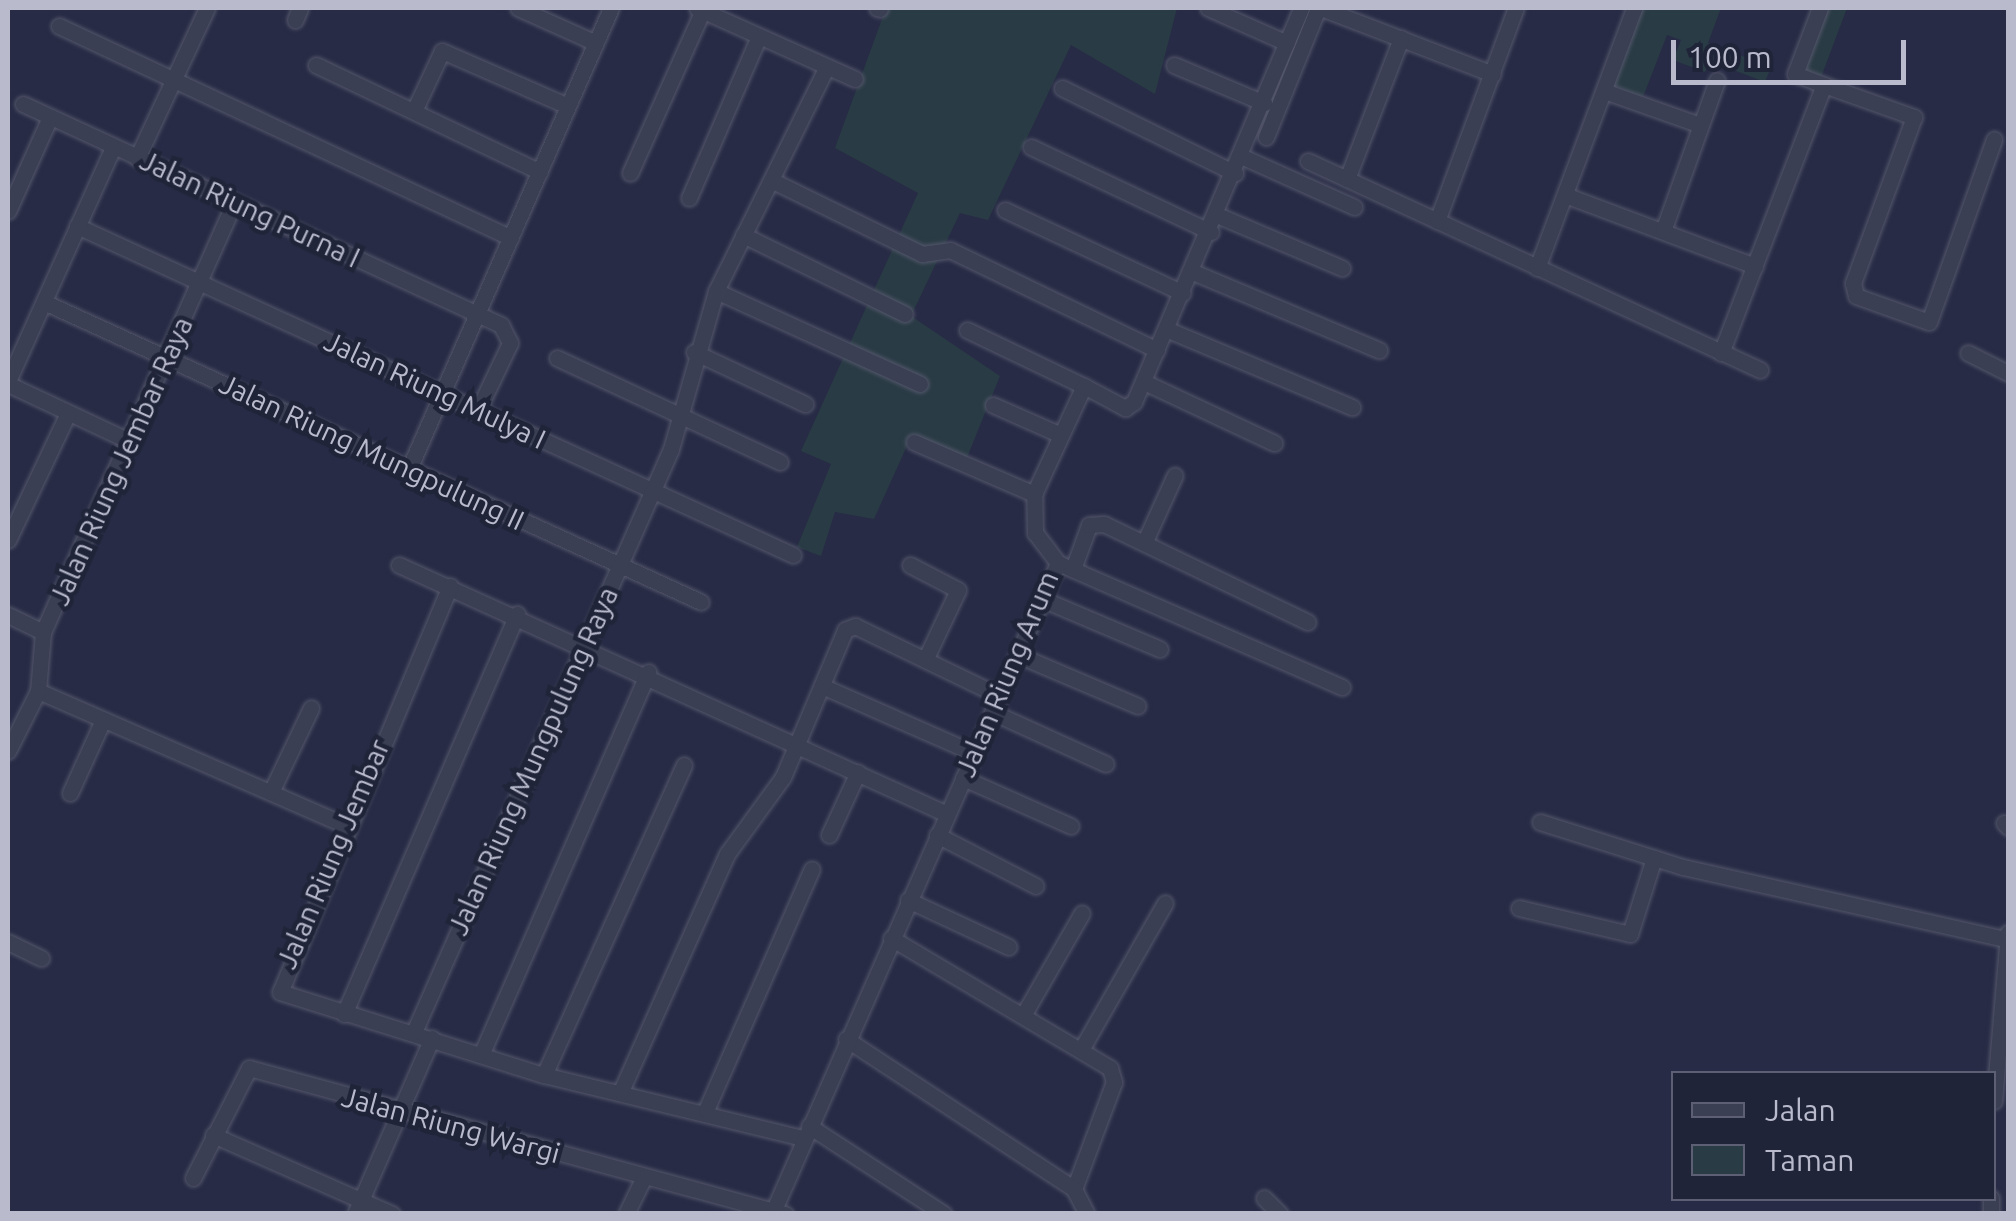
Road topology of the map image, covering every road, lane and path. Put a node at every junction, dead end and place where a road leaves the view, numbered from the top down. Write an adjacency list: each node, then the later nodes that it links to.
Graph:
1 (208, 8): 21 (street)
2 (518, 8): 14 (street)
3 (612, 8): 14 (street)
4 (1208, 8): 15 (street)
5 (1301, 8): 15 (street)
6 (1320, 8): 13 (street); 32 (street)
7 (1516, 8): 19 (street)
8 (1634, 8): 25 (street)
9 (1820, 8): 23 (street)
10 (700, 9): 12 (street); 40 (street)
11 (59, 26): 21 (street)
12 (759, 36): 18 (street); 45 (street)
13 (1401, 38): 19 (street); 42 (street)
14 (596, 42): 28 (street)
15 (1287, 43): 26 (street)
16 (316, 65): 29 (street)
17 (1174, 65): 26 (street)
18 (826, 68): 20 (street); 43 (street, Jalan Riung Mungpulung Raya)
19 (1493, 74): 51 (street)
20 (855, 79)
21 (173, 80): 36 (street); 56 (street)
22 (1716, 80): 31 (street)
23 (1824, 85): 33 (street); 57 (street)
24 (1062, 88): 41 (street)
25 (1604, 90): 31 (street); 44 (street)
26 (1264, 103): 37 (street)
27 (23, 104): 30 (street, Jalan Riung Purna I)
28 (568, 106): 29 (street); 39 (street)
29 (414, 111): 39 (street)
30 (50, 117): 34 (street, Jalan Riung Purna I); 49 (street)
31 (1700, 125): 53 (street)
32 (1266, 137)
33 (1994, 138)
34 (113, 147): 36 (street, Jalan Riung Purna I); 52 (street)
35 (1031, 148): 54 (street)
36 (137, 158): 46 (street, Jalan Riung Purna I)
37 (1243, 158): 41 (street); 47 (street)
38 (1308, 161): 42 (street)
39 (540, 172): 56 (street)
40 (630, 173)
41 (1235, 173): 50 (street)
42 (1347, 179): 51 (street)
43 (773, 181): 55 (street, Jalan Riung Mungpulung Raya); 69 (street)
44 (1565, 195): 53 (street); 59 (street)
45 (689, 198)
46 (234, 203): 61 (street, Jalan Riung Jembar Raya); 65 (street, Jalan Riung Purna I)
47 (1354, 207)
48 (1005, 210): 63 (street)
49 (8, 211)
50 (1217, 215): 54 (street); 58 (street)
51 (1437, 221): 59 (street)
52 (78, 226): 61 (street, Jalan Riung Mulya I); 64 (street)
53 (1663, 231): 57 (street)
54 (1211, 232): 60 (street)
55 (743, 235): 62 (street, Jalan Riung Mungpulung Raya); 66 (street)
56 (510, 238): 65 (street)
57 (1755, 266): 72 (street)
58 (1342, 268)
59 (1538, 268): 72 (street)
60 (1193, 272): 63 (street); 70 (street)
61 (200, 283): 74 (street, Jalan Riung Jembar Raya); 82 (street, Jalan Riung Mulya I)
62 (716, 291): 71 (street, Jalan Riung Mungpulung Raya); 80 (street)
63 (1183, 293): 67 (street)
64 (44, 302): 74 (street, Jalan Riung Mungpulung II); 78 (street)
65 (478, 313): 82 (street); 86 (street)
66 (905, 314)
67 (1166, 328): 69 (street); 85 (street)
68 (967, 330): 81 (street)
69 (1157, 350): 79 (street)
70 (1379, 350)
71 (694, 352): 83 (street); 88 (street, Jalan Riung Mungpulung Raya)
72 (1722, 352): 76 (street)
73 (1968, 353): 77 (street)
74 (170, 357): 90 (street, Jalan Riung Jembar Raya); 94 (street, Jalan Riung Mungpulung II)
75 (558, 358): 88 (street)
76 (1760, 370)
77 (2008, 372)
78 (8, 382): 87 (street)
79 (1144, 382): 81 (street); 92 (street)
80 (920, 384)
81 (1084, 386): 89 (street)
82 (442, 394): 86 (street, Jalan Riung Mulya I); 94 (street)
83 (804, 404)
84 (994, 405): 89 (street)
85 (1352, 407)
86 (478, 410): 96 (street, Jalan Riung Mulya I)
87 (68, 413): 90 (street); 98 (street)
88 (680, 419): 93 (street); 96 (street, Jalan Riung Mungpulung Raya)
89 (1060, 435): 97 (street)
90 (129, 442): 111 (street, Jalan Riung Jembar Raya)
91 (914, 442): 97 (street)
92 (1274, 443)
93 (780, 462)
94 (409, 469): 104 (street, Jalan Riung Mungpulung II)
95 (1175, 475): 99 (street)
96 (654, 490): 100 (street, Jalan Riung Mulya I); 104 (street, Jalan Riung Mungpulung Raya)
97 (1034, 494): 103 (street, Jalan Riung Arum)
98 (8, 540)
99 (1145, 542): 103 (street); 110 (street)
100 (793, 555)
101 (400, 564): 105 (street)
102 (910, 565): 115 (street)
103 (1065, 566): 106 (street, Jalan Riung Arum); 118 (street)
104 (619, 568): 107 (street, Jalan Riung Mungpulung II); 112 (street, Jalan Riung Mungpulung Raya)
105 (450, 586): 108 (street); 135 (street, Jalan Riung Jembar)
106 (1042, 599): 113 (street); 114 (street, Jalan Riung Arum)
107 (701, 602)
108 (517, 614): 112 (street); 152 (street)
109 (8, 616): 111 (street)
110 (1308, 622)
111 (43, 632): 119 (street, Jalan Riung Jembar Raya)
112 (584, 644): 116 (street); 153 (street, Jalan Riung Mungpulung Raya)
113 (1160, 649)
114 (1018, 654): 120 (street, Jalan Riung Arum); 121 (street)
115 (925, 660): 117 (street); 120 (street)
116 (648, 672): 124 (street); 157 (street)
117 (822, 686): 124 (street); 126 (street)
118 (1342, 687)
119 (38, 691): 123 (street); 125 (street)
120 (996, 704): 126 (street, Jalan Riung Arum); 127 (street)
121 (1138, 706)
122 (311, 708): 131 (street)
123 (103, 720): 131 (street); 132 (street)
124 (794, 744): 129 (street); 160 (street)
125 (8, 752)
126 (974, 752): 130 (street, Jalan Riung Arum)
127 (1106, 764)
128 (684, 765): 158 (street)
129 (858, 772): 133 (street); 137 (street)
130 (962, 778): 133 (street, Jalan Riung Arum); 136 (street)
131 (271, 792): 135 (street)
132 (70, 793)
133 (947, 814): 138 (street, Jalan Riung Arum)
134 (1540, 822): 139 (street)
135 (344, 825): 152 (street, Jalan Riung Jembar)
136 (1071, 826)
137 (828, 835)
138 (937, 835): 141 (street); 142 (street, Jalan Riung Arum)
139 (1654, 858): 144 (street); 146 (street)
140 (812, 869): 161 (street)
141 (1036, 886)
142 (908, 900): 147 (street, Jalan Riung Arum); 149 (street)
143 (1166, 903): 156 (street)
144 (1519, 908)
145 (1082, 913): 151 (street)
146 (2007, 934): 159 (street)
147 (891, 938): 151 (street); 155 (street, Jalan Riung Arum)
148 (8, 942): 150 (street)
149 (1009, 947)
150 (41, 958)
151 (1025, 1012): 156 (street)
152 (344, 1014): 153 (street, Jalan Riung Jembar)
153 (414, 1032): 154 (street, Jalan Riung Jembar)
154 (432, 1038): 157 (street, Jalan Riung Jembar); 162 (street)
155 (846, 1039): 163 (street, Jalan Riung Arum); 167 (street)
156 (1082, 1048): 167 (street)
157 (481, 1055): 158 (street, Jalan Riung Jembar)
158 (544, 1075): 160 (street, Jalan Riung Jembar)
159 (1996, 1075)
160 (623, 1087): 161 (street, Jalan Riung Jembar)
161 (706, 1110): 163 (street, Jalan Riung Jembar)
162 (400, 1114): 164 (street, Jalan Riung Wargi); 165 (street, Jalan Riung Wargi); 169 (street)
163 (806, 1132): 170 (street, Jalan Riung Arum); 173 (street, Jalan Riung Jembar)
164 (213, 1134): 166 (street, Jalan Riung Wargi); 169 (street)
165 (644, 1177): 170 (street, Jalan Riung Wargi); 172 (street)
166 (194, 1178)
167 (1074, 1189): 174 (street)
168 (1264, 1198): 175 (street)
169 (358, 1207): 171 (street)
170 (778, 1212)
171 (392, 1214)
172 (626, 1214)
173 (944, 1214)
174 (1087, 1214)
175 (1280, 1214)

